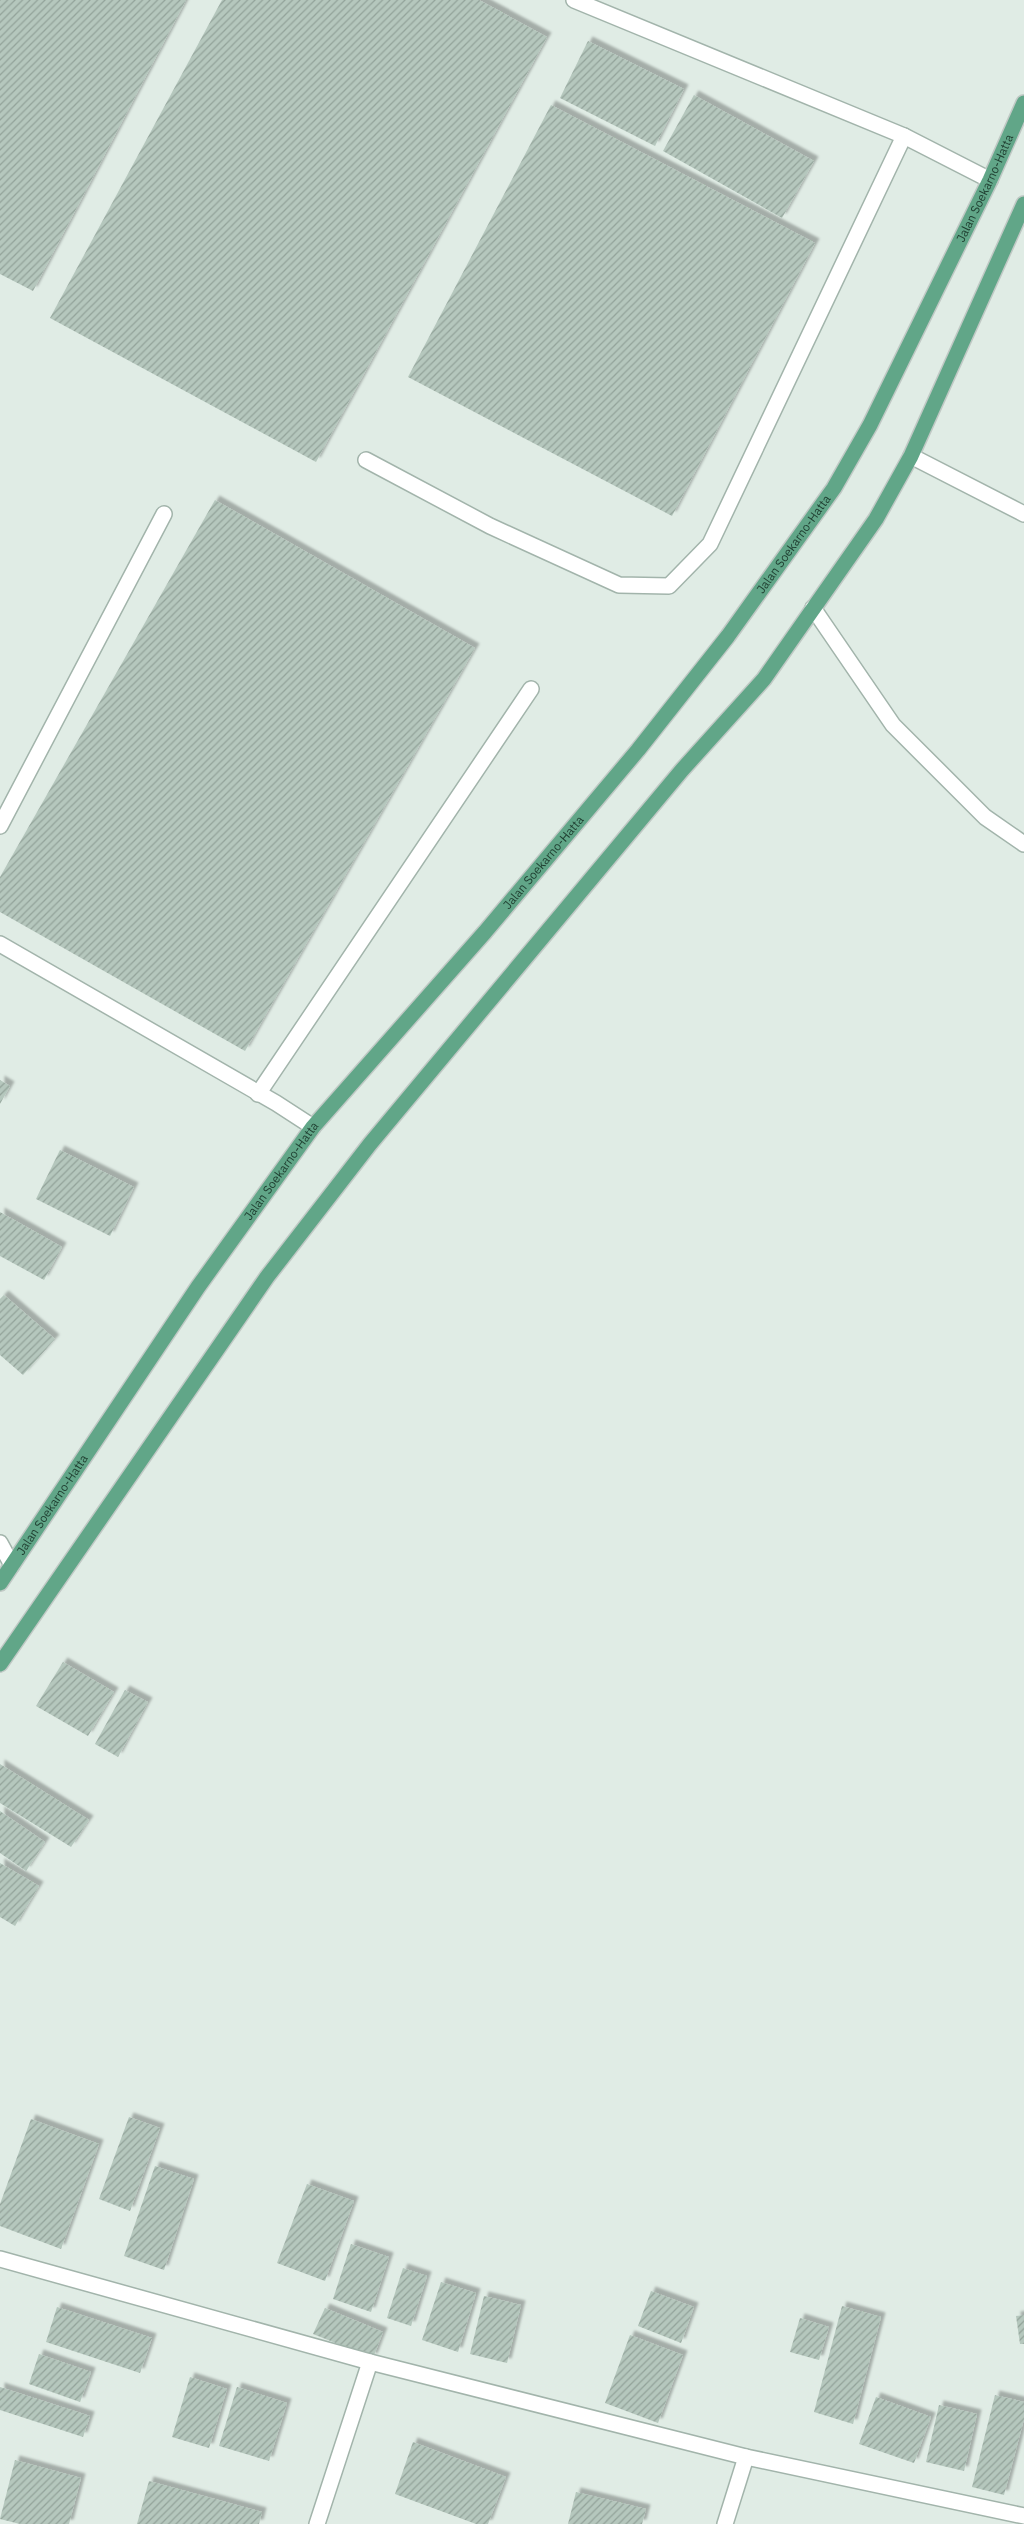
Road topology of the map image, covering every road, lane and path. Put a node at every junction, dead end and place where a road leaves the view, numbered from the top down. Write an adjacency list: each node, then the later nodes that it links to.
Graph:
1 (574, 0): 3 (street)
2 (1024, 103): 4 (main road, Jalan Soekarno-Hatta)
3 (904, 136): 4 (street); 7 (street)
4 (990, 180): 16 (main road, Jalan Soekarno-Hatta)
5 (1024, 204): 6 (main road)
6 (910, 456): 9 (street); 10 (main road)
7 (366, 460)
8 (164, 514): 12 (street)
9 (1024, 514)
10 (813, 608): 13 (street); 20 (main road)
11 (531, 689): 15 (street)
12 (0, 826)
13 (1024, 844)
14 (0, 944): 15 (street)
15 (258, 1094): 16 (street)
16 (313, 1126): 18 (main road, Jalan Soekarno-Hatta)
17 (0, 1542): 18 (street)
18 (12, 1565): 19 (main road, Jalan Soekarno-Hatta)
19 (0, 1583)
20 (0, 1664)
21 (0, 2260): 22 (street)
22 (370, 2362): 23 (street); 25 (street)
23 (746, 2457): 24 (street); 26 (street)
24 (1024, 2516)
25 (316, 2524)
26 (725, 2524)

